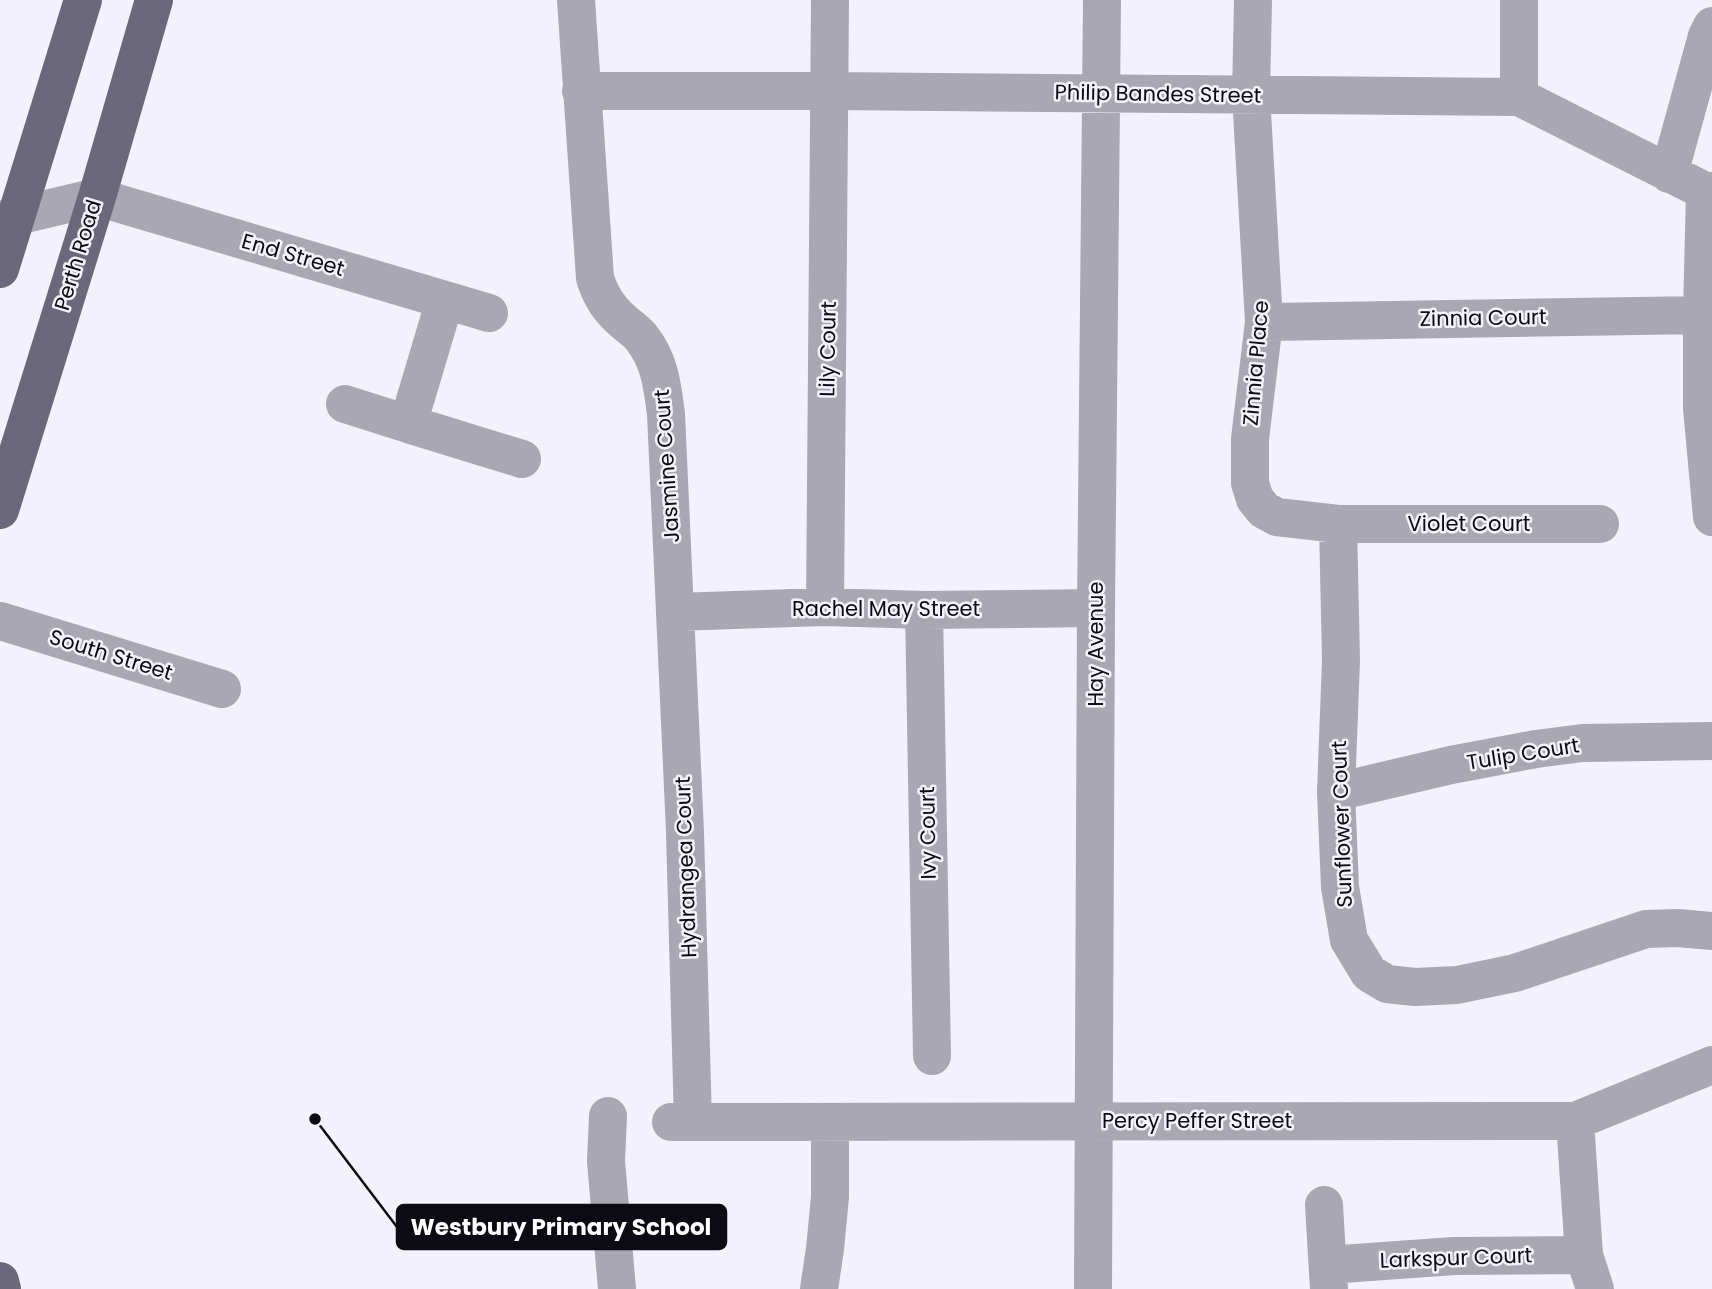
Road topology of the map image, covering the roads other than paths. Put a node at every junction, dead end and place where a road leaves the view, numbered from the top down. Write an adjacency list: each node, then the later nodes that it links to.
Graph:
1 (83, 0): 17 (main road)
2 (154, 0): 16 (main road, Perth Road)
3 (576, 0): 9 (street, Jasmine Court)
4 (830, 0): 10 (street, Lily Court)
5 (1102, 0): 11 (street, Hay Avenue)
6 (1252, 0): 12 (street, Zinnia Place)
7 (1519, 0): 13 (street)
8 (1712, 26): 14 (street)
9 (581, 91): 10 (street, Philip Bandes Street); 34 (street, Jasmine Court)
10 (829, 91): 11 (street, Philip Bandes Street); 31 (street, Lily Court)
11 (1102, 92): 12 (street, Philip Bandes Street); 32 (street, Hay Avenue)
12 (1251, 95): 13 (street, Philip Bandes Street); 22 (street, Zinnia Place)
13 (1519, 97): 14 (street, Philip Bandes Street)
14 (1669, 174): 15 (street, Philip Bandes Street)
15 (1709, 191): 21 (street)
16 (96, 197): 17 (street); 19 (street, End Street); 27 (main road, Perth Road)
17 (8, 218): 18 (main road)
18 (0, 269)
19 (445, 300): 20 (street, End Street); 25 (street)
20 (489, 313)
21 (1702, 315): 22 (street, Zinnia Court); 24 (street)
22 (1264, 321): 29 (street, Zinnia Place)
23 (345, 404): 25 (street)
24 (1707, 408): 28 (street)
25 (408, 424): 26 (street)
26 (522, 460)
27 (0, 510)
28 (1712, 517)
29 (1338, 524): 30 (street, Violet Court); 38 (street, Sunflower Court)
30 (1600, 524)
31 (825, 607): 33 (street, Rachel May Street); 34 (street, Rachel May Street)
32 (1096, 608): 33 (street, Rachel May Street); 46 (street, Hay Avenue)
33 (924, 610): 40 (street, Ivy Court)
34 (676, 612): 44 (street, Hydrangea Court)
35 (0, 621): 36 (street, South Street)
36 (222, 689)
37 (1712, 741): 38 (street, Tulip Court)
38 (1336, 792): 39 (street, Sunflower Court)
39 (1712, 931)
40 (932, 1056)
41 (1712, 1065): 43 (street, Percy Peffer Street)
42 (608, 1116): 52 (street)
43 (1575, 1121): 46 (street, Percy Peffer Street); 48 (street)
44 (682, 1122): 45 (street, Percy Peffer Street)
45 (830, 1122): 46 (street, Percy Peffer Street); 53 (street)
46 (1094, 1122): 54 (street, Hay Avenue)
47 (1324, 1205): 49 (street, Larkspur Court)
48 (1590, 1272): 49 (street, Larkspur Court)
49 (1329, 1277)
50 (0, 1281): 51 (main road)
51 (2, 1289)
52 (617, 1289)
53 (819, 1289)
54 (1093, 1289)

